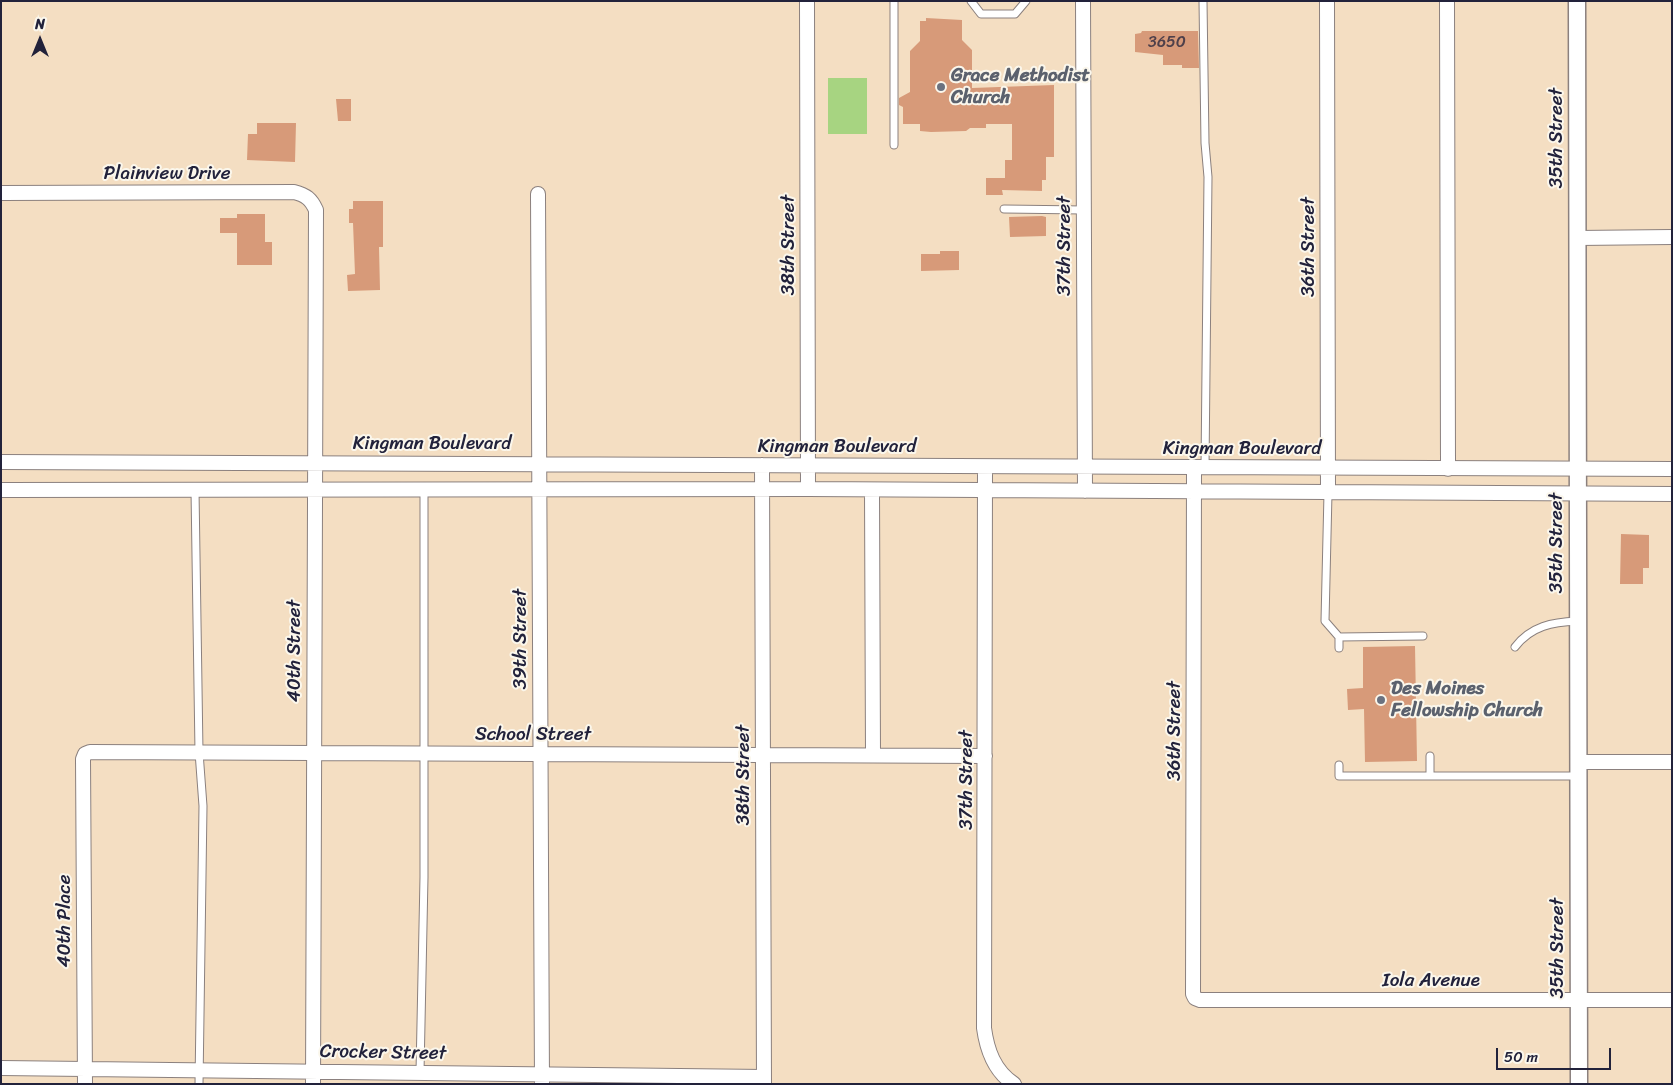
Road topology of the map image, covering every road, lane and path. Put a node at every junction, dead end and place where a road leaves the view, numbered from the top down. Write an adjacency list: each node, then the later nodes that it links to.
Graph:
1 (807, 1): 22 (street, 38th Street)
2 (894, 1): 10 (lane)
3 (970, 1): 4 (lane)
4 (1026, 1)
5 (1083, 1): 14 (street, 37th Street)
6 (1203, 1): 25 (lane)
7 (1327, 1): 26 (street, 36th Street)
8 (1447, 1): 27 (street)
9 (1577, 1): 17 (street, 35th Street)
10 (894, 144)
11 (1, 193): 15 (street, Plainview Drive)
12 (538, 194): 20 (street, 39th Street)
13 (1004, 209): 14 (lane)
14 (1084, 210): 24 (street, 37th Street)
15 (316, 219): 19 (street, 40th Street)
16 (1672, 237): 17 (street)
17 (1577, 238): 28 (street, 35th Street)
18 (1, 462): 19 (street, Kingman Boulevard)
19 (315, 462): 20 (street, Kingman Boulevard); 36 (street, 40th Street)
20 (539, 464): 21 (street, Kingman Boulevard); 38 (street, 39th Street)
21 (762, 465): 22 (street, Kingman Boulevard); 32 (street, 38th Street)
22 (808, 466): 23 (street, Kingman Boulevard); 33 (street, 38th Street)
23 (985, 467): 24 (street, Kingman Boulevard); 35 (street, 37th Street)
24 (1085, 467): 25 (street, Kingman Boulevard); 39 (street, 37th Street)
25 (1200, 468): 26 (street, Kingman Boulevard); 40 (street, 36th Street)
26 (1328, 468): 27 (street, Kingman Boulevard); 41 (street, 36th Street)
27 (1448, 469): 28 (street, Kingman Boulevard)
28 (1577, 469): 29 (street, Kingman Boulevard); 42 (street, 35th Street)
29 (1672, 469)
30 (1, 490): 31 (street)
31 (195, 490): 36 (street); 49 (lane)
32 (763, 490): 33 (street); 38 (street); 53 (street, 38th Street)
33 (808, 490): 34 (street)
34 (872, 490): 35 (street); 54 (street)
35 (985, 490): 39 (street); 55 (street, 37th Street)
36 (315, 491): 37 (street); 50 (street, 40th Street)
37 (424, 491): 38 (street); 51 (lane)
38 (539, 491): 52 (street, 39th Street)
39 (1085, 491): 40 (street)
40 (1194, 492): 41 (street); 62 (street, 36th Street)
41 (1328, 492): 42 (street); 46 (lane)
42 (1577, 494): 43 (street); 44 (street, 35th Street)
43 (1672, 494)
44 (1577, 621): 47 (lane); 60 (street, 35th Street)
45 (1423, 636): 46 (lane)
46 (1339, 637): 48 (lane)
47 (1515, 647)
48 (1339, 648)
49 (199, 752): 50 (street, School Street); 57 (street, School Street); 67 (lane)
50 (314, 753): 51 (street, School Street); 69 (street, 40th Street)
51 (424, 753): 52 (street, School Street); 68 (lane)
52 (540, 754): 53 (street, School Street); 70 (street, 39th Street)
53 (763, 755): 54 (street, School Street); 71 (street, 38th Street)
54 (873, 756): 55 (street, School Street)
55 (986, 756): 74 (street, 37th Street)
56 (1430, 756): 61 (lane)
57 (83, 759): 66 (street, 40th Place)
58 (1672, 762): 60 (street)
59 (1339, 765): 61 (lane)
60 (1578, 769): 61 (lane); 63 (street, 35th Street)
61 (1430, 776)
62 (1193, 994): 63 (street, Iola Avenue)
63 (1578, 1000): 64 (street, Iola Avenue); 75 (street, 35th Street)
64 (1672, 1000)
65 (1, 1068): 66 (street, Crocker Street)
66 (84, 1069): 67 (street, Crocker Street); 72 (street, 40th Place)
67 (199, 1070): 69 (street, Crocker Street); 73 (lane)
68 (420, 1072): 69 (street, Crocker Street); 70 (street, Crocker Street)
69 (313, 1077)
70 (542, 1079): 71 (street, Crocker Street)
71 (764, 1081)
72 (85, 1084)
73 (199, 1084)
74 (1014, 1084)
75 (1579, 1084)

